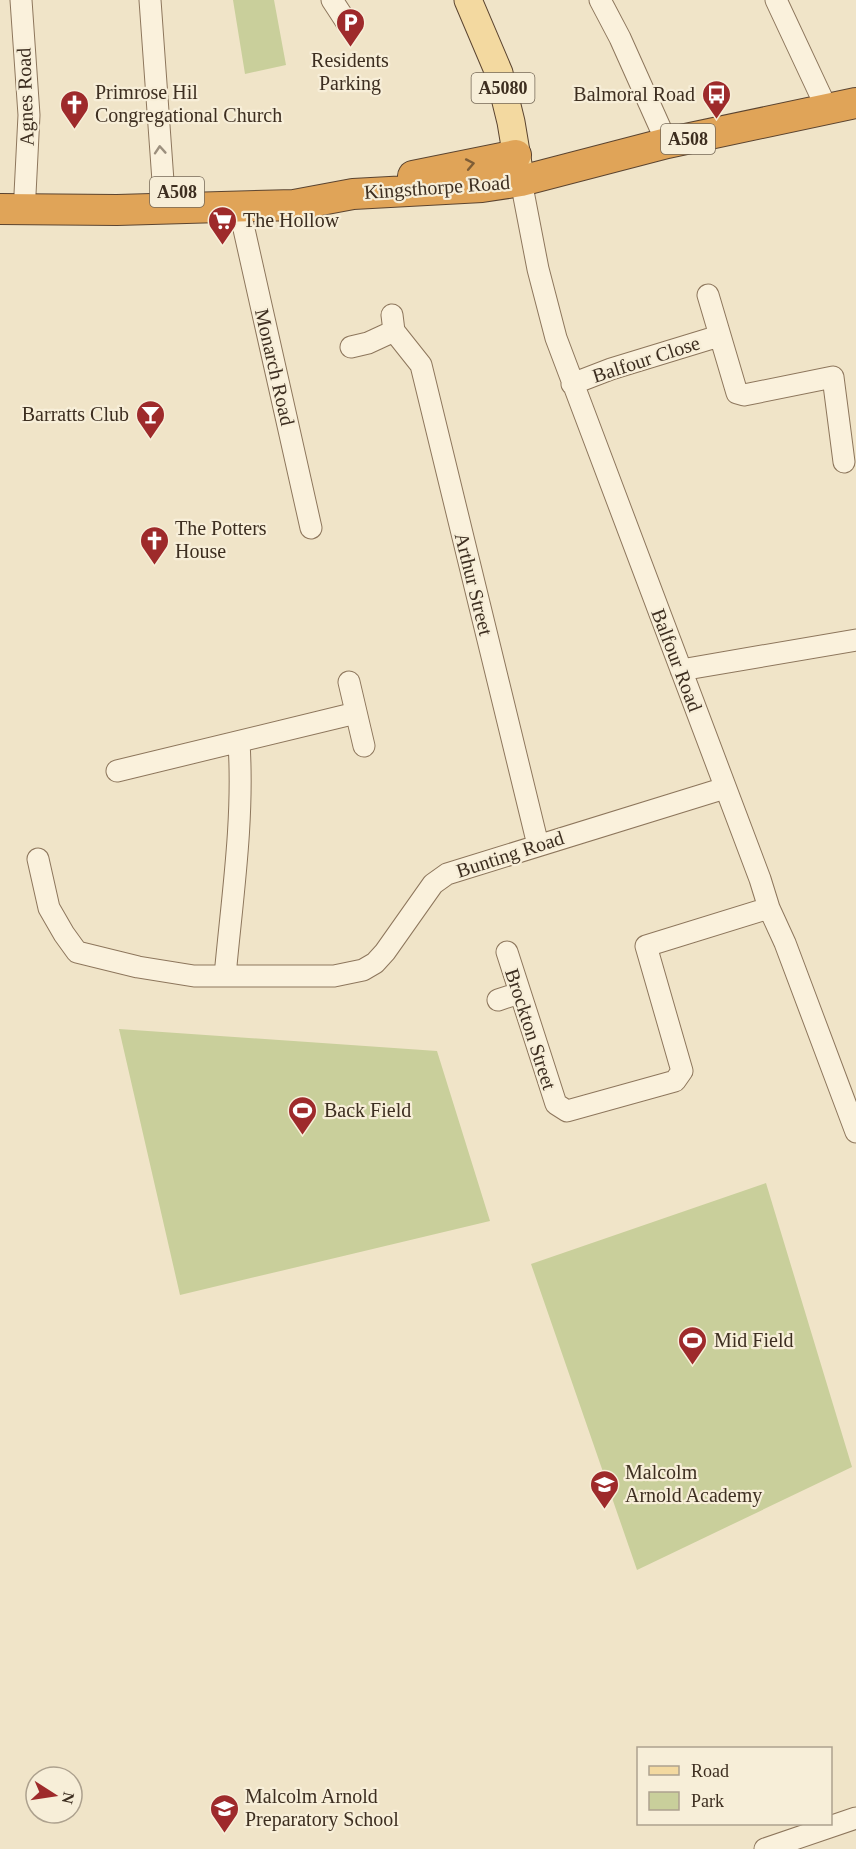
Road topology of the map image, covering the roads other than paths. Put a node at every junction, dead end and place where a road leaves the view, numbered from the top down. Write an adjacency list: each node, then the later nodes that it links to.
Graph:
1 (21, 0): 12 (street, Agnes Road)
2 (150, 0): 14 (street, one-way to 2)
3 (332, 0): 7 (street)
4 (468, 0): 11 (main road, A5080)
5 (600, 0): 10 (street)
6 (776, 0): 9 (street)
7 (349, 26)
8 (856, 103): 9 (highway, A508)
9 (826, 110): 10 (highway, A508)
10 (667, 143): 11 (highway, A508)
11 (519, 168): 13 (highway, Kingsthorpe Road / A508); 20 (street, Balfour Road)
12 (13, 193): 14 (highway, Kingsthorpe Road / A508)
13 (353, 194): 14 (highway, Kingsthorpe Road / A508); 15 (highway, Kingsthorpe Road / A508)
14 (164, 201): 15 (highway, Kingsthorpe Road / A508); 16 (highway, Kingsthorpe Road / A508)
15 (239, 207): 22 (street, Monarch Road)
16 (0, 209)
17 (708, 295): 18 (street)
18 (720, 336): 20 (street, Balfour Close); 21 (street)
19 (351, 347): 31 (street, Arthur Street)
20 (573, 384): 24 (street, Balfour Road)
21 (844, 462)
22 (311, 528)
23 (856, 640): 24 (street)
24 (681, 670): 30 (street, Balfour Road)
25 (349, 682): 26 (street)
26 (356, 713): 27 (street); 28 (street)
27 (239, 742): 29 (street); 35 (street)
28 (364, 746)
29 (117, 771)
30 (725, 788): 31 (street, Bunting Road); 33 (street, Balfour Road)
31 (538, 845): 35 (street, Bunting Road)
32 (38, 859): 35 (street, Bunting Road)
33 (769, 908): 36 (street, Brockton Street); 38 (street, Balfour Road)
34 (507, 952): 36 (street, Brockton Street)
35 (225, 976)
36 (519, 993): 37 (street)
37 (498, 1000)
38 (856, 1132)
39 (856, 1818): 40 (street)
40 (765, 1849)

